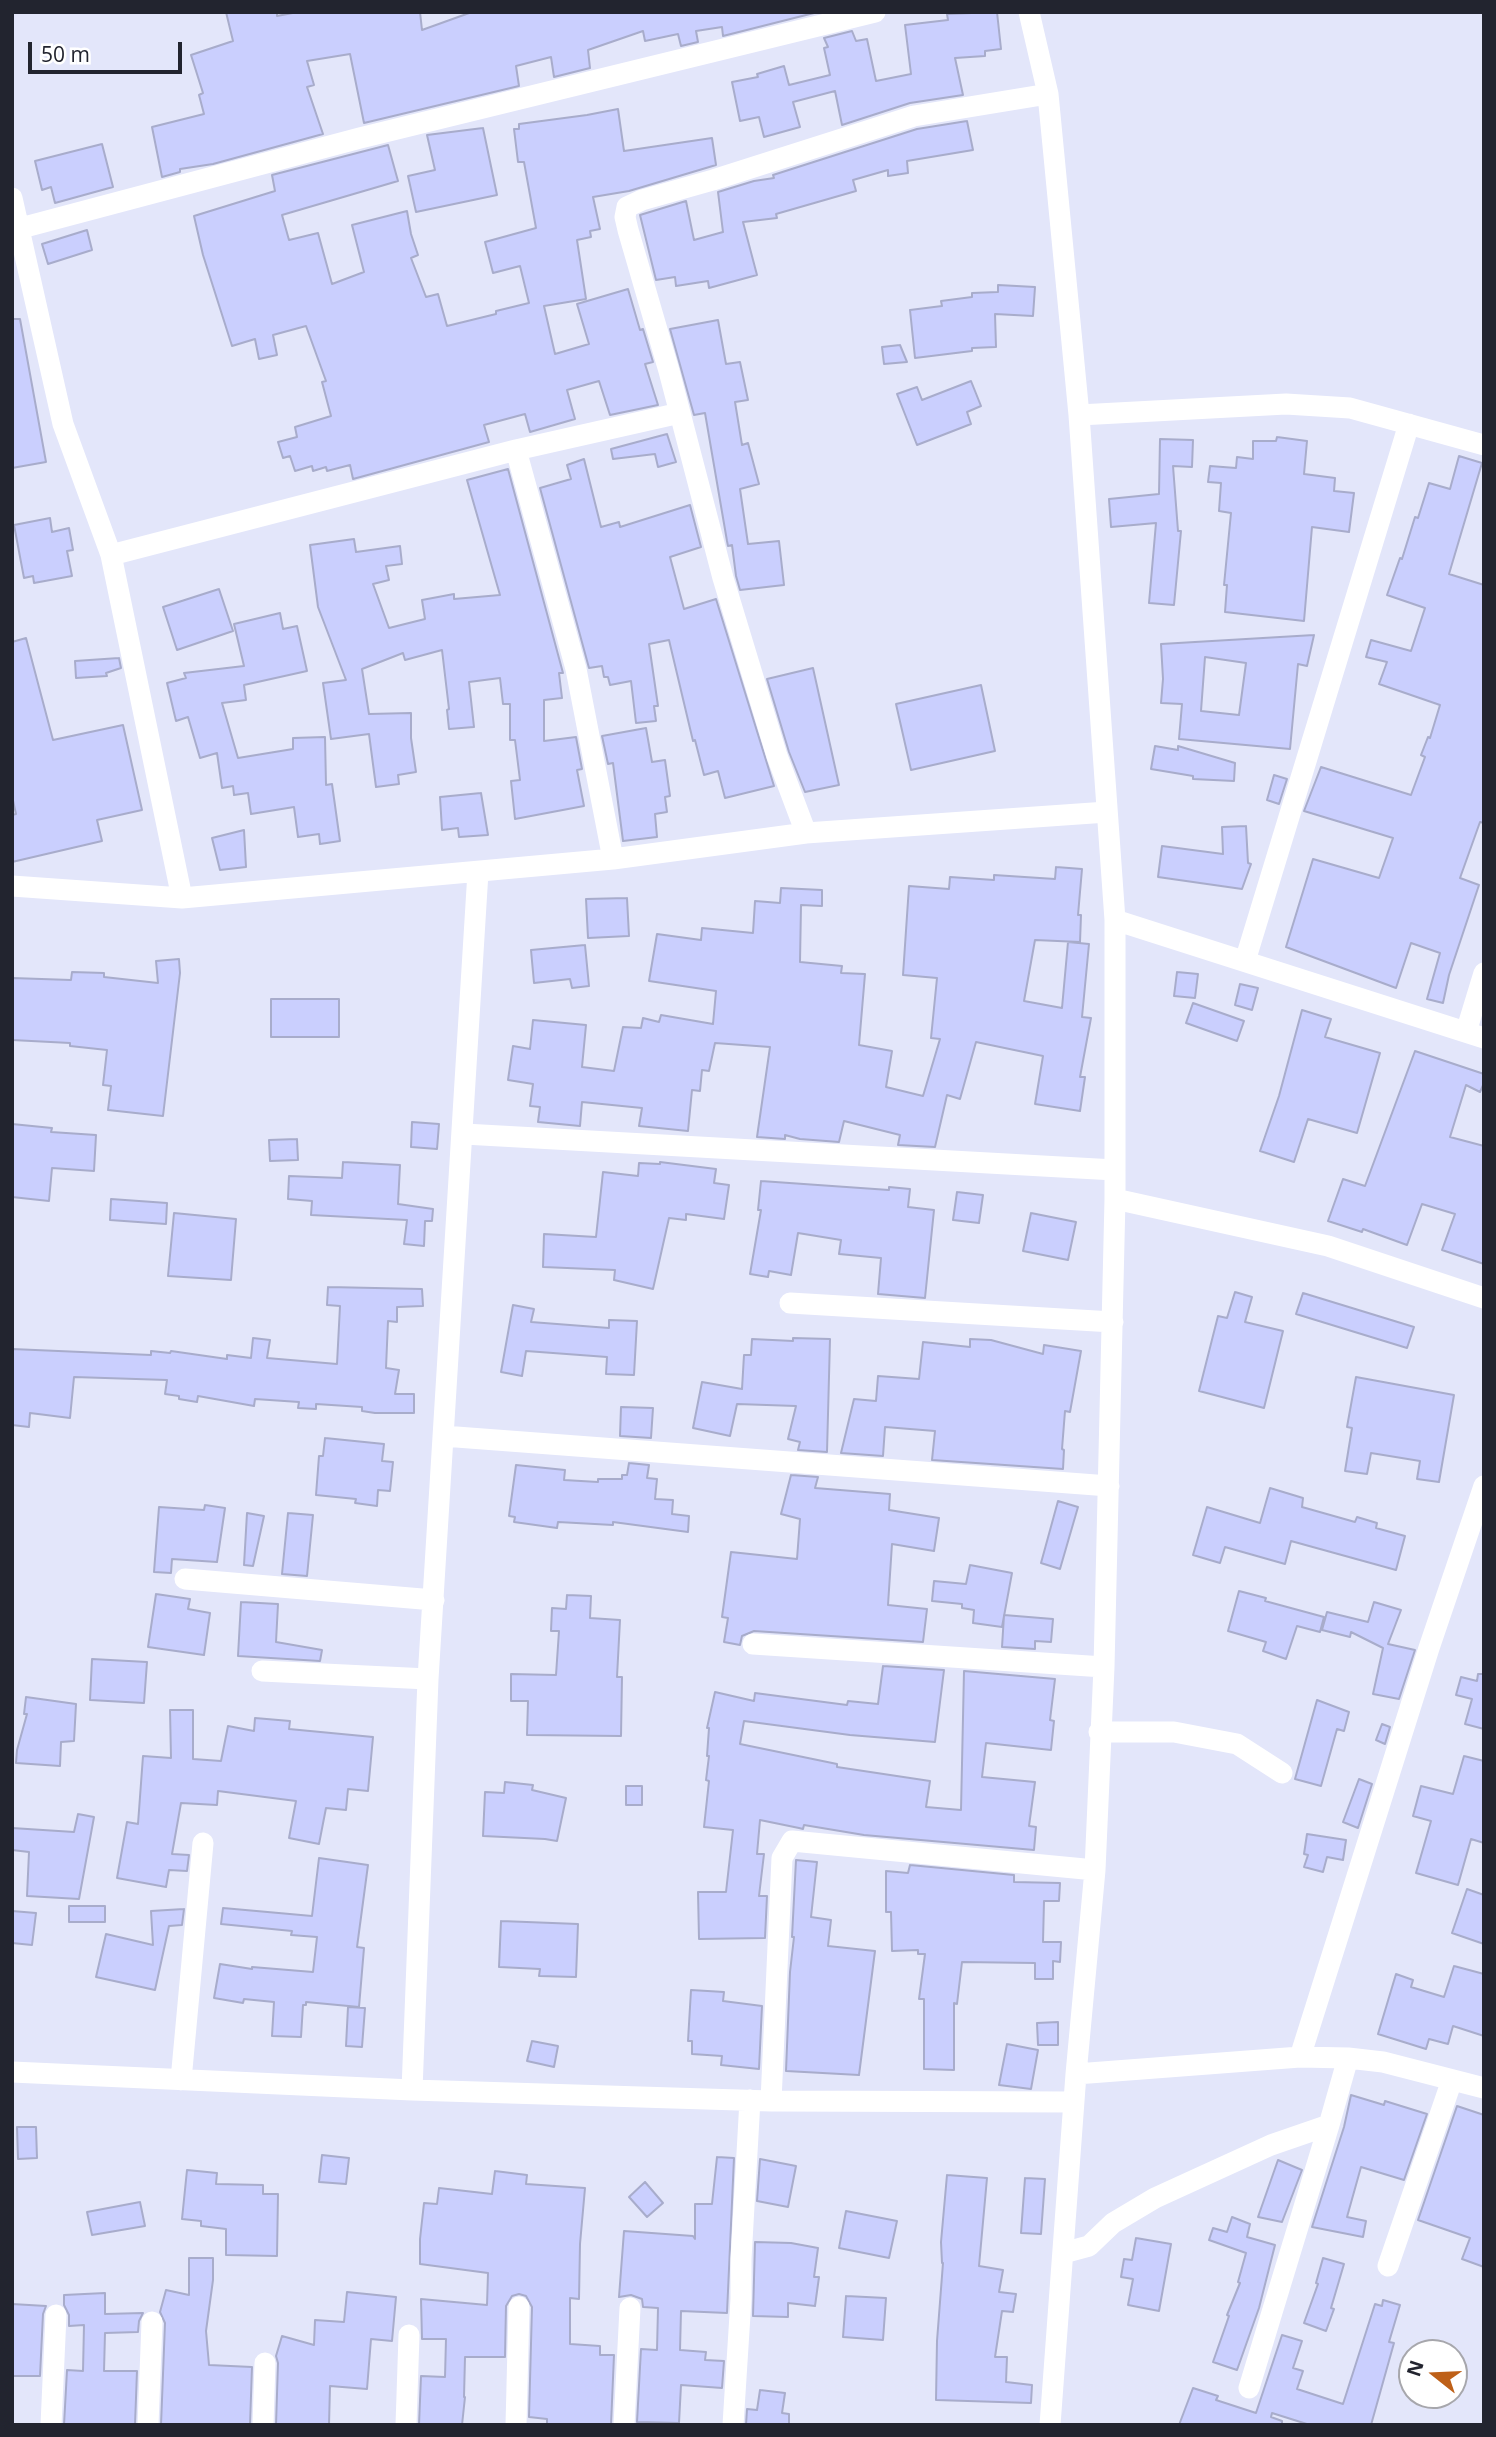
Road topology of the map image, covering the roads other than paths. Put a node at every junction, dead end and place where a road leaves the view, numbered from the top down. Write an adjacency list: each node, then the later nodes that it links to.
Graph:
1 (875, 12): 5 (street)
2 (1029, 12): 3 (street)
3 (1048, 94): 6 (street); 7 (street)
4 (12, 198): 5 (street)
5 (21, 228): 11 (street)
6 (680, 413): 10 (street); 13 (street)
7 (1079, 415): 8 (street); 12 (street)
8 (1409, 424): 9 (street); 19 (street)
9 (1484, 445)
10 (516, 450): 11 (street); 14 (street)
11 (111, 555): 17 (street)
12 (1107, 811): 13 (street); 18 (street)
13 (806, 833): 14 (street)
14 (613, 859): 15 (street)
15 (478, 872): 17 (street); 22 (street)
16 (12, 886): 17 (street)
17 (182, 898)
18 (1115, 920): 19 (street); 23 (street)
19 (1245, 961): 21 (street)
20 (1484, 973): 21 (street)
21 (1475, 1035)
22 (464, 1134): 23 (street); 28 (street)
23 (1115, 1170): 24 (street)
24 (1115, 1199): 25 (street); 27 (street)
25 (1484, 1298)
26 (790, 1303): 27 (street)
27 (1112, 1322): 29 (street)
28 (443, 1436): 29 (street); 32 (street)
29 (1109, 1486): 34 (street)
30 (1484, 1486): 41 (street)
31 (186, 1579): 32 (street)
32 (434, 1600): 36 (street)
33 (753, 1644): 34 (street)
34 (1104, 1667): 37 (street)
35 (262, 1671): 36 (street)
36 (428, 1679): 48 (street)
37 (1099, 1732): 38 (street); 40 (street)
38 (1282, 1773)
39 (203, 1843): 45 (street)
40 (1094, 1870): 44 (street); 49 (street)
41 (1300, 2057): 42 (street); 44 (street)
42 (1348, 2058): 46 (street); 51 (street)
43 (12, 2072): 45 (street)
44 (1076, 2074): 50 (street)
45 (181, 2080): 48 (street)
46 (1452, 2080): 47 (street); 53 (street)
47 (1484, 2088)
48 (412, 2090): 49 (street)
49 (760, 2100): 50 (street); 67 (street)
50 (1074, 2102): 52 (street)
51 (1329, 2125): 52 (street); 60 (street)
52 (1063, 2253): 68 (street)
53 (1388, 2266)
54 (519, 2307): 65 (street)
55 (630, 2308): 66 (street)
56 (56, 2315): 61 (street)
57 (152, 2322): 62 (street)
58 (409, 2335): 64 (street)
59 (265, 2363): 63 (street)
60 (1249, 2388)
61 (51, 2425)
62 (148, 2425)
63 (263, 2425)
64 (406, 2425)
65 (516, 2425)
66 (624, 2425)
67 (733, 2425)
68 (1050, 2425)

